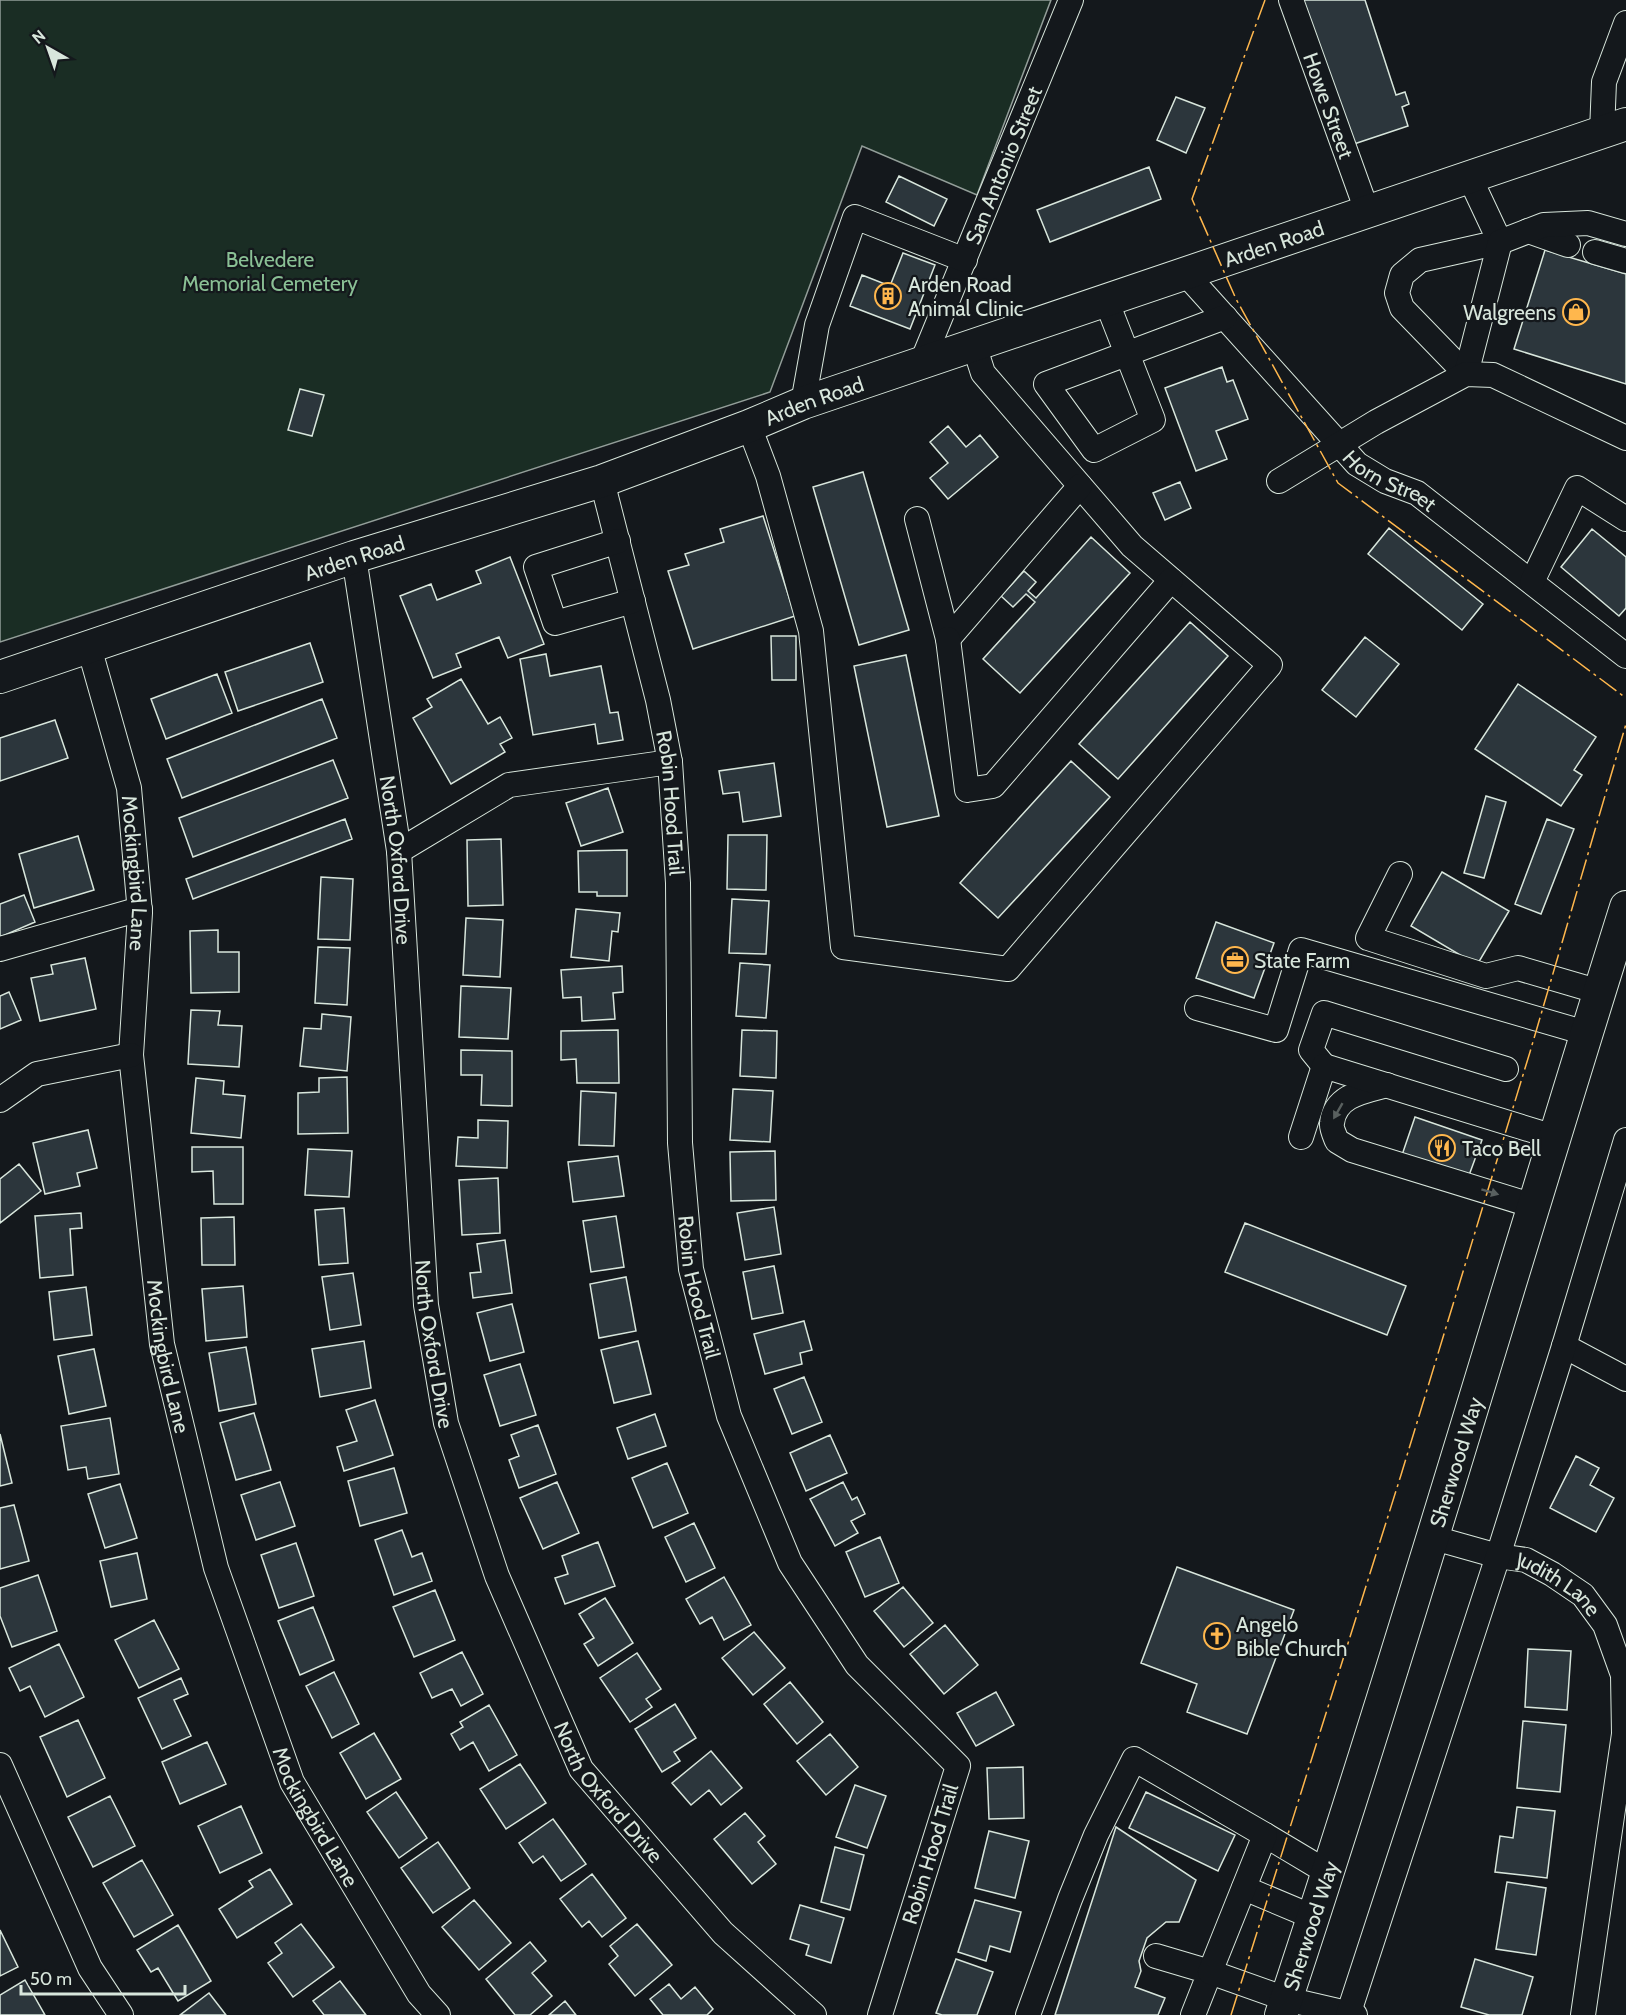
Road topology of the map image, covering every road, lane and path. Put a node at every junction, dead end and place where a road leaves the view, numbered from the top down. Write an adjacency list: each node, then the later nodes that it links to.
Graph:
1 (1071, 0): 13 (street, San Antonio Street)
2 (1291, 0): 7 (street, Howe Street)
3 (1626, 23): 4 (street)
4 (1621, 46): 5 (street)
5 (1614, 128): 6 (main road, Arden Road)
6 (1468, 176): 7 (main road, Arden Road); 10 (street)
7 (1367, 211): 15 (main road, Arden Road)
8 (1528, 231): 9 (street); 10 (street); 11 (street)
9 (1626, 234)
10 (1500, 242): 21 (street); 21 (street)
11 (1568, 245)
12 (1595, 252): 14 (street)
13 (965, 260): 20 (street, San Antonio Street); 22 (street)
14 (1626, 261)
15 (1185, 273): 16 (main road, Arden Road); 17 (street, Horn Street)
16 (1106, 300): 18 (main road, Arden Road); 19 (street)
17 (1225, 317): 19 (street); 25 (street, Horn Street)
18 (974, 345): 20 (main road, Arden Road); 28 (street)
19 (1128, 355): 19 (street)
20 (922, 362): 22 (main road, Arden Road)
21 (1466, 374): 24 (street); 25 (street)
22 (803, 403): 23 (main road, Arden Road)
23 (749, 426): 26 (main road, Arden Road); 33 (street)
24 (1626, 438)
25 (1339, 446): 27 (street); 34 (street, Horn Street)
26 (602, 481): 31 (street, Robin Hood Trail); 32 (main road, Arden Road)
27 (1279, 481)
28 (1080, 486): 33 (street); 36 (street)
29 (917, 519): 36 (street)
30 (1626, 519): 34 (street)
31 (618, 541): 35 (street, Robin Hood Trail); 35 (street)
32 (354, 558): 37 (main road, Arden Road); 41 (street, North Oxford Drive)
33 (1171, 580): 36 (street)
34 (1532, 582): 38 (street, Horn Street)
35 (633, 601): 40 (street, Robin Hood Trail)
36 (948, 639)
37 (89, 647): 39 (main road, Arden Road); 44 (street, Mockingbird Lane)
38 (1626, 656)
39 (0, 677)
40 (670, 762): 41 (street); 74 (street, Robin Hood Trail)
41 (399, 851): 73 (street, North Oxford Drive)
42 (1400, 874): 46 (street)
43 (1626, 907): 46 (main road, Sherwood Way)
44 (140, 909): 45 (street); 49 (street, Mockingbird Lane)
45 (0, 949)
46 (1600, 992): 48 (main road, Sherwood Way)
47 (1197, 1008): 48 (street)
48 (1586, 1033): 55 (main road, Sherwood Way)
49 (131, 1055): 53 (street); 72 (street, Mockingbird Lane)
50 (1324, 1066): 51 (street); 52 (street); 54 (street)
51 (1506, 1069)
52 (1387, 1085): 55 (street); 57 (street, one-way to 57)
53 (0, 1100)
54 (1301, 1137)
55 (1554, 1137): 57 (main road, Sherwood Way)
56 (1625, 1148): 58 (street)
57 (1534, 1206): 60 (main road, Sherwood Way)
58 (1564, 1346): 59 (street); 61 (street)
59 (1626, 1379)
60 (1434, 1538): 61 (street, Judith Lane); 64 (main road, Sherwood Way)
61 (1498, 1556): 70 (street); 77 (street, Judith Lane)
62 (0, 1765): 71 (street)
63 (1264, 1835): 64 (street); 65 (street); 75 (street)
64 (1327, 1872): 66 (main road, Sherwood Way)
65 (1244, 1888): 66 (street); 68 (street)
66 (1313, 1917): 69 (main road, Sherwood Way)
67 (1156, 1956): 68 (street)
68 (1210, 1972): 69 (street); 76 (street)
69 (1284, 2007): 70 (street)
70 (1350, 2014)
71 (121, 2015)
72 (438, 2015)
73 (814, 2015)
74 (880, 2015)
75 (1028, 2015)
76 (1192, 2015)
77 (1582, 2015)

